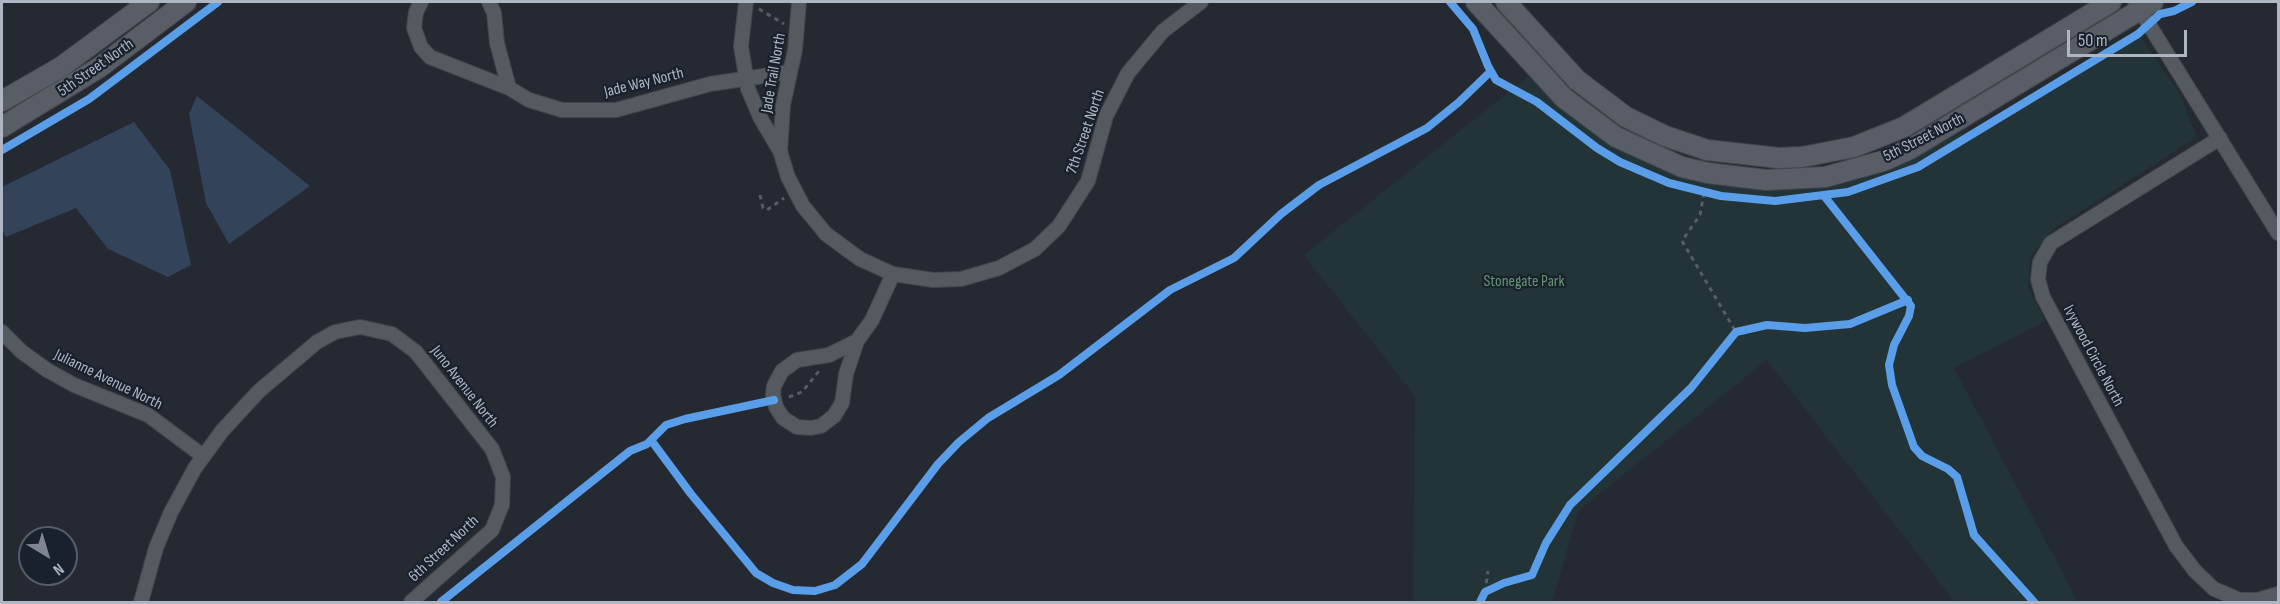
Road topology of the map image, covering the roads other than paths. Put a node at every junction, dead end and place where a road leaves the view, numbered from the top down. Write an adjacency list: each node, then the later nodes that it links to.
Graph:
1 (149, 2): 15 (street, 5th Street North)
2 (186, 2): 16 (street, 5th Street North)
3 (421, 2): 14 (street, Jade Way North)
4 (489, 2): 14 (street)
5 (800, 2): 12 (street, Jade Trail North)
6 (1201, 2): 20 (street, 7th Street North)
7 (1476, 2): 11 (street, 5th Street North)
8 (1506, 2): 9 (street, 5th Street North)
9 (2110, 2)
10 (751, 4): 13 (street, Jade Trail North)
11 (2143, 4): 17 (street)
12 (790, 72): 13 (street, Jade Way North); 18 (street, Jade Trail North)
13 (746, 78): 14 (street, Jade Way North); 18 (street, Jade Trail North)
14 (509, 88)
15 (2, 101)
16 (2, 127)
17 (2220, 138): 19 (street); 25 (street, Ivywood Circle North)
18 (780, 150): 20 (street, Jade Trail North)
19 (2278, 233)
20 (893, 274): 22 (street)
21 (2, 332): 23 (street, Julianne Avenue North)
22 (858, 341): 22 (street)
23 (203, 456): 24 (street, Juno Avenue North); 26 (street)
24 (498, 519): 27 (street, 6th Street North)
25 (2278, 594)
26 (141, 603)
27 (411, 603)

